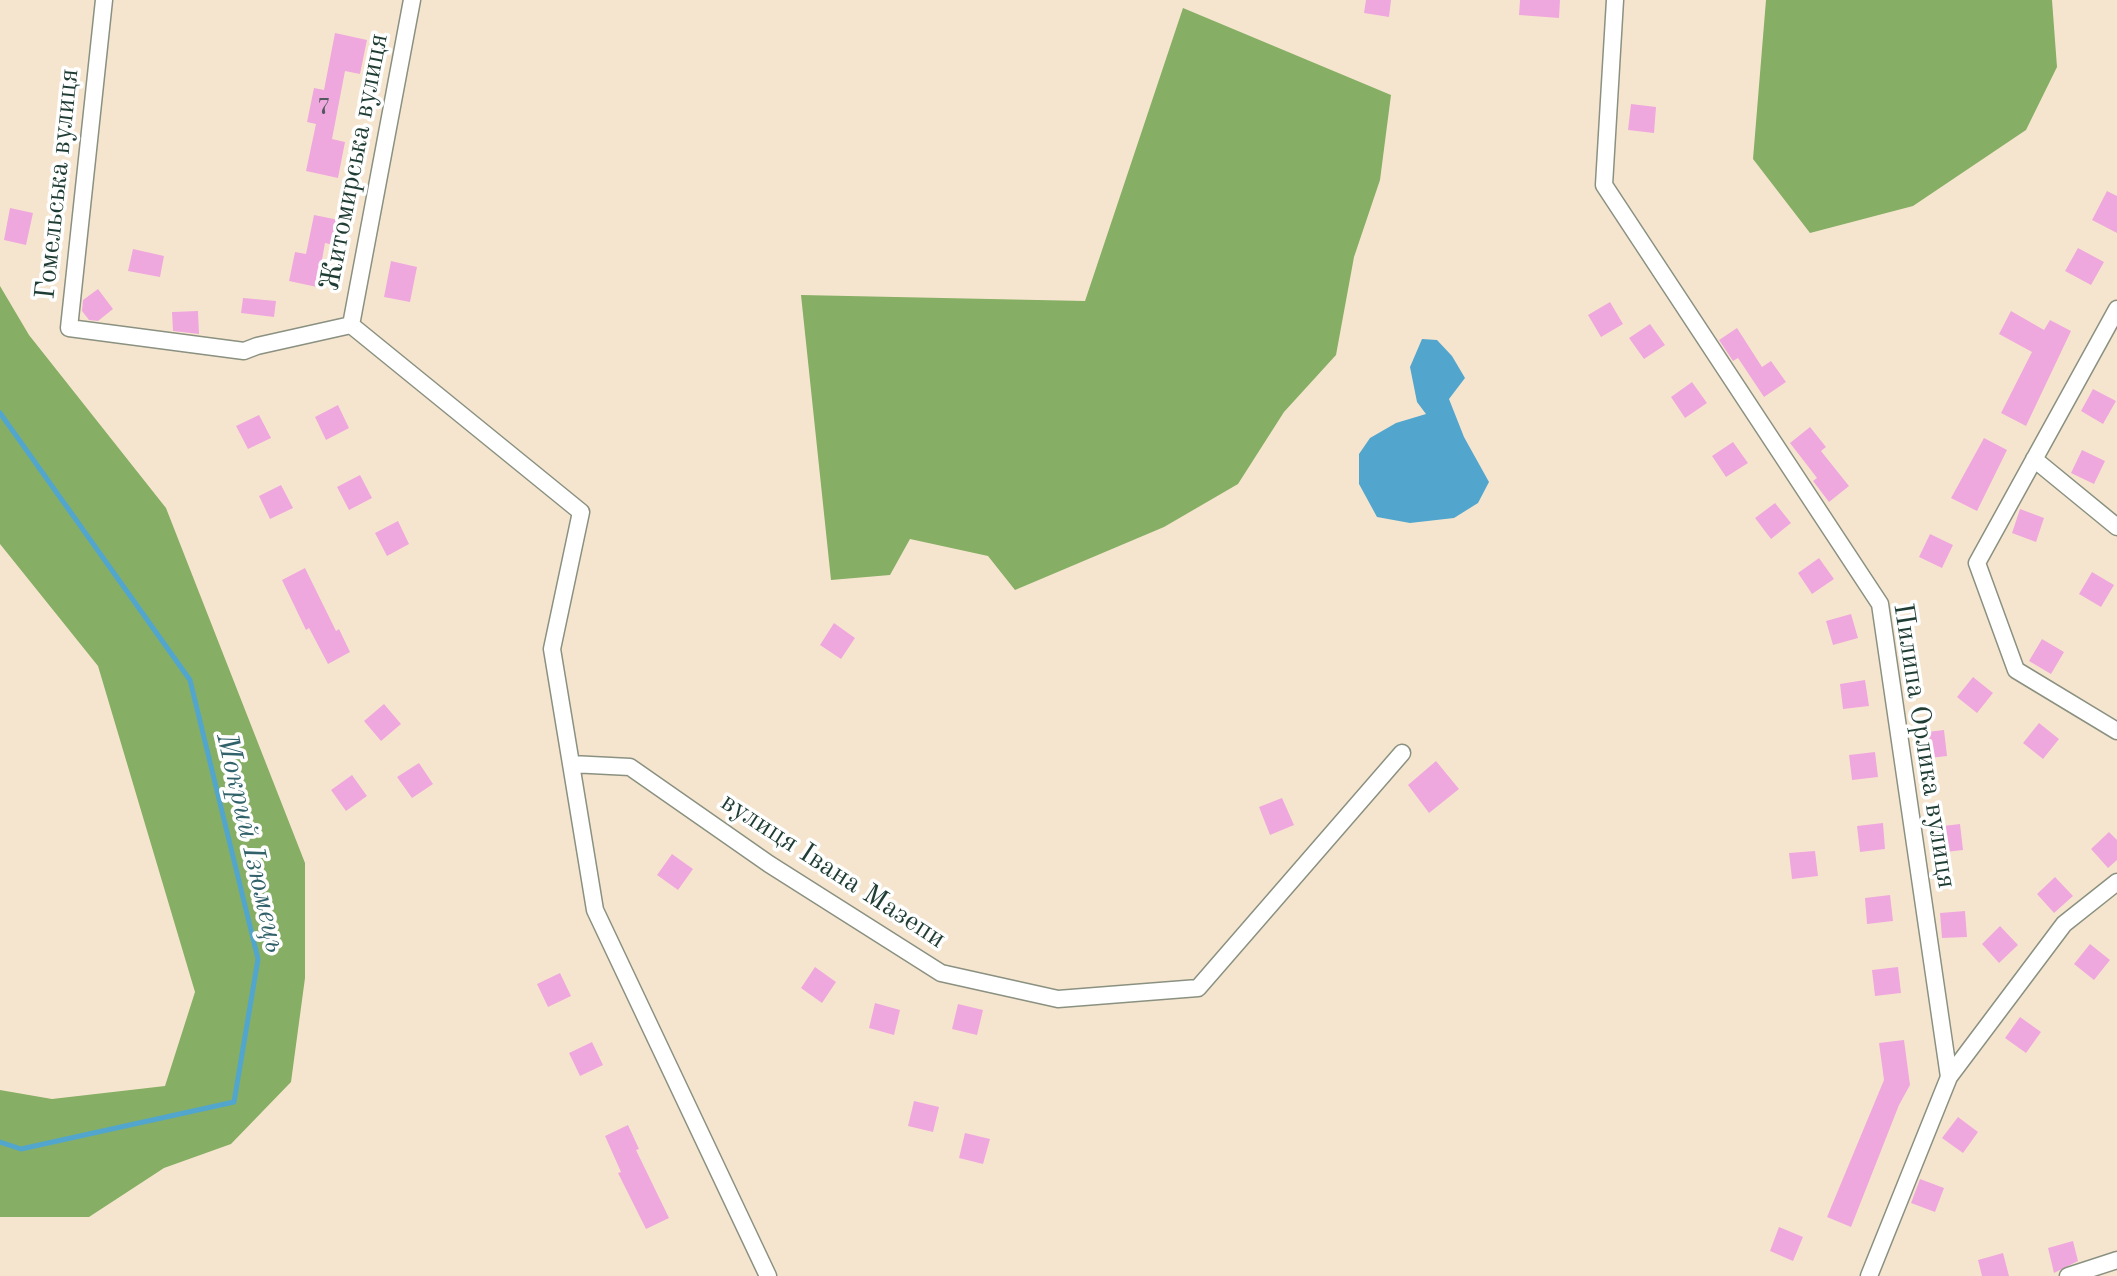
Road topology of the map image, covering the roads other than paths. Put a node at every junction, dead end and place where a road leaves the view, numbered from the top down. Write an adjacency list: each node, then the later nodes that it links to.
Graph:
1 (104, 0): 5 (street, Гомельська вулиця)
2 (412, 0): 5 (street, Житомирська вулиця)
3 (1615, 0): 12 (street, Пилипа Орлика вулиця)
4 (2117, 309): 6 (street)
5 (351, 325): 10 (street, Житомирська вулиця)
6 (2034, 459): 7 (street); 8 (street)
7 (2117, 527)
8 (2117, 731)
9 (1402, 753): 10 (street, вулиця Івана Мазепи)
10 (571, 764): 14 (street)
11 (2117, 882): 12 (street)
12 (1949, 1077): 15 (street)
13 (2117, 1260): 16 (street)
14 (768, 1276)
15 (1869, 1276)
16 (2068, 1276)

